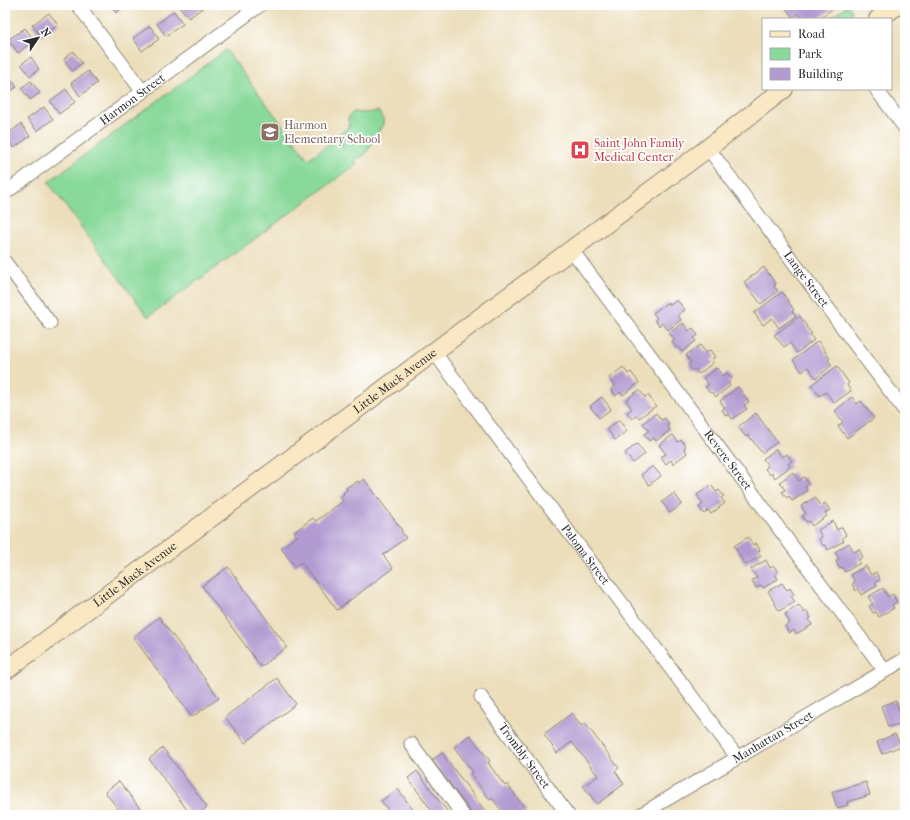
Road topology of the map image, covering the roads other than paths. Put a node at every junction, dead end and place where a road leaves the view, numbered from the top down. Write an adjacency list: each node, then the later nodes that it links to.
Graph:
1 (78, 5): 7 (street)
2 (260, 5): 7 (street, Harmon Street)
3 (898, 5): 4 (main road)
4 (879, 18)
5 (783, 90): 9 (main road, Little Mack Avenue)
6 (877, 90): 8 (street)
7 (143, 92): 10 (street, Harmon Street)
8 (905, 128)
9 (708, 148): 11 (main road, Little Mack Avenue); 15 (street, Lange Street)
10 (5, 193)
11 (571, 249): 14 (main road, Little Mack Avenue); 18 (street, Revere Street)
12 (5, 262): 13 (street)
13 (50, 323)
14 (434, 352): 17 (main road, Little Mack Avenue); 21 (street, Paloma Street)
15 (905, 411)
16 (905, 659): 18 (street, Manhattan Street)
17 (5, 670)
18 (885, 671): 21 (street, Manhattan Street)
19 (481, 697): 23 (street, Trombly Street)
20 (411, 744): 22 (street)
21 (737, 757): 24 (street, Manhattan Street)
22 (463, 815)
23 (568, 815)
24 (640, 815)

